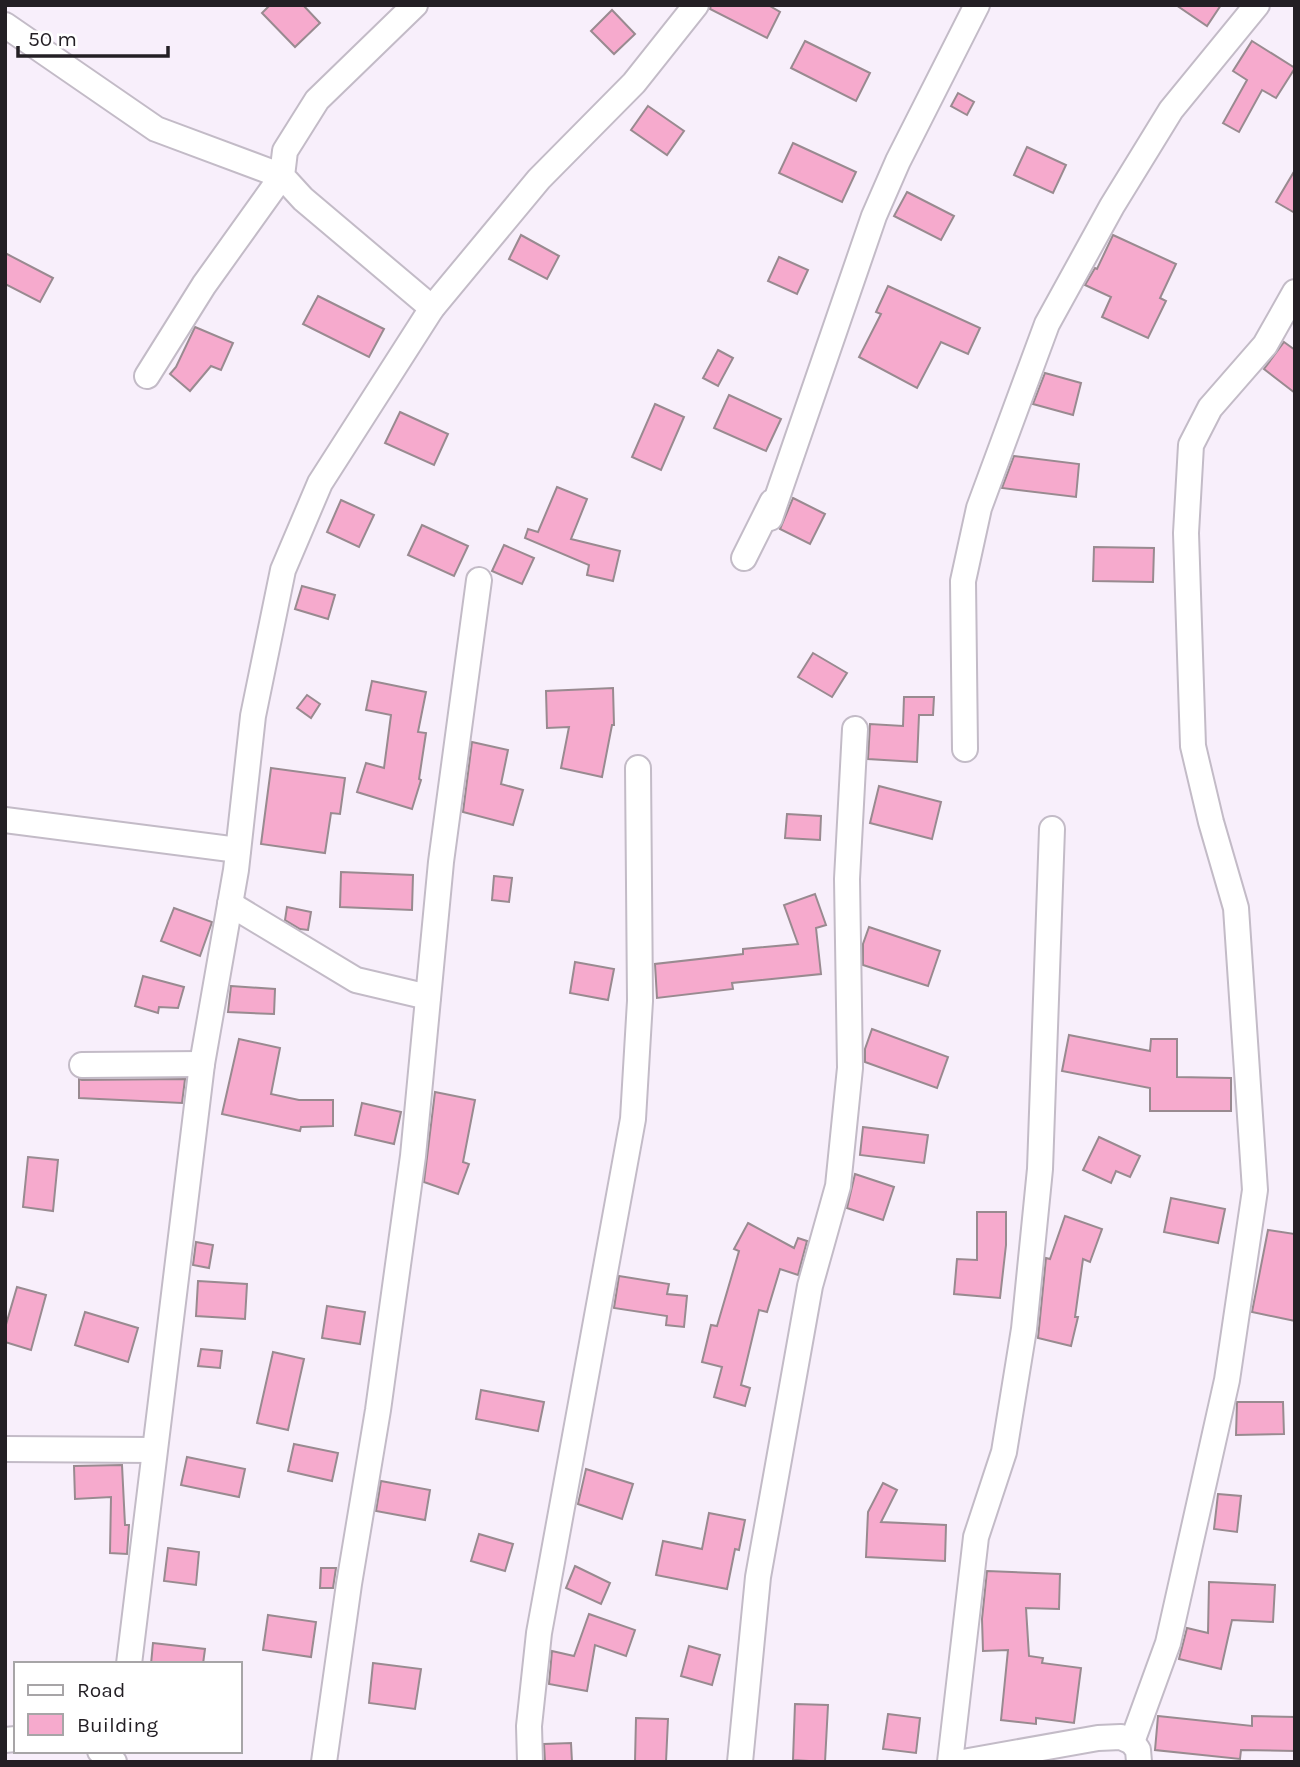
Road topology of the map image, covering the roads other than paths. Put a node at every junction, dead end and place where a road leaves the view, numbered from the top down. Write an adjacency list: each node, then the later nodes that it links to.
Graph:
1 (9, 5): 6 (street)
2 (415, 5): 8 (street)
3 (696, 5): 10 (street)
4 (977, 5): 12 (street)
5 (1257, 5): 17 (street)
6 (5, 12)
7 (5, 25): 8 (street)
8 (282, 176): 10 (street); 11 (street)
9 (1295, 292): 29 (street)
10 (432, 308): 21 (street)
11 (147, 376)
12 (785, 474): 13 (street); 14 (street)
13 (770, 518)
14 (744, 558)
15 (479, 580): 23 (street)
16 (855, 729): 32 (street)
17 (965, 749)
18 (638, 768): 31 (street)
19 (5, 820): 21 (street)
20 (1052, 829): 33 (street)
21 (238, 850): 22 (street)
22 (230, 904): 23 (street); 24 (street)
23 (428, 997): 30 (street)
24 (202, 1064): 25 (street); 27 (street)
25 (82, 1065)
26 (5, 1448): 27 (street)
27 (153, 1450): 28 (street)
28 (129, 1662)
29 (1135, 1752): 34 (street)
30 (324, 1762)
31 (530, 1762)
32 (740, 1762)
33 (950, 1762)
34 (963, 1762)

